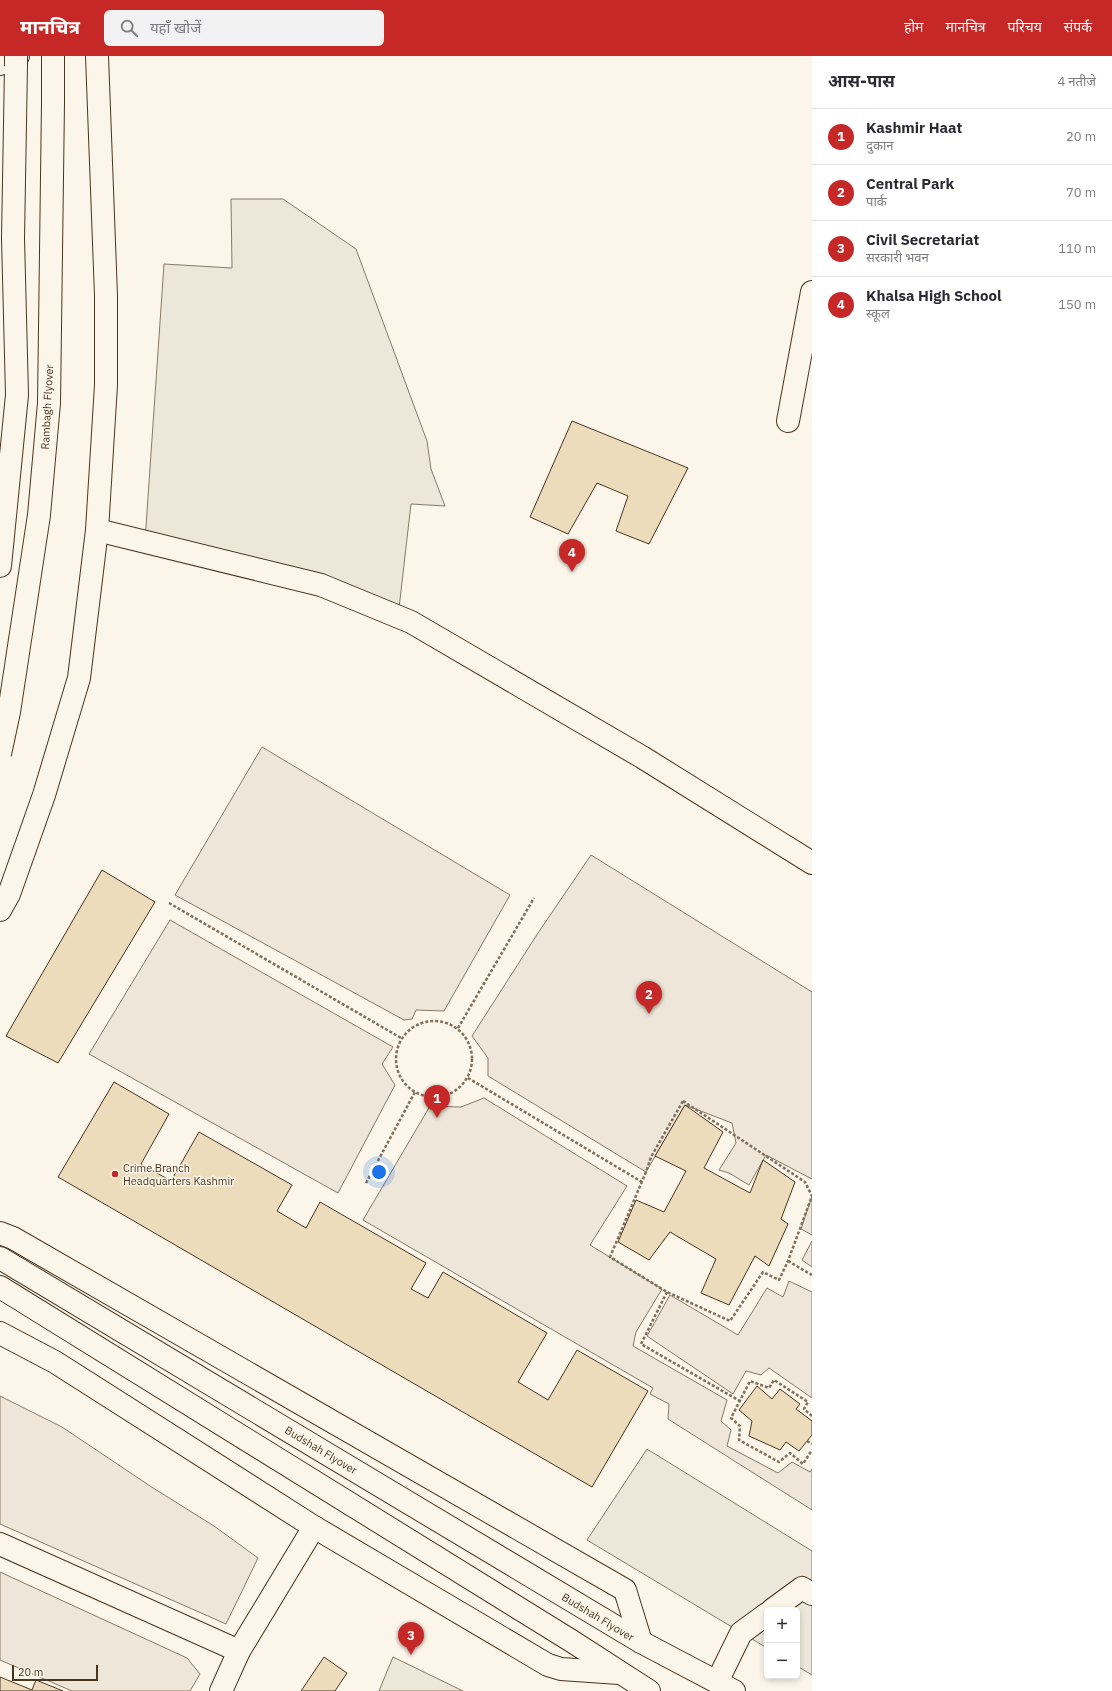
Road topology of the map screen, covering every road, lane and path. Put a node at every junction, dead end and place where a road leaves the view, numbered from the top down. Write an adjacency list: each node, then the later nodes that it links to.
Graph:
1 (17, 56): 4 (main road); 8 (main road, bridge)
2 (53, 56): 9 (main road, Rambagh Flyover, bridge)
3 (98, 56): 7 (main road)
4 (0, 64)
5 (812, 292): 6 (main road)
6 (788, 421)
7 (97, 530): 10 (main road); 13 (main road)
8 (0, 566)
9 (0, 754)
10 (812, 863)
11 (534, 898): 14 (path)
12 (169, 903): 15 (path)
13 (0, 910)
14 (458, 1028): 15 (path); 16 (path)
15 (401, 1038): 17 (path)
16 (468, 1078): 17 (path); 18 (path)
17 (415, 1092): 19 (path)
18 (642, 1182): 22 (path); 25 (path)
19 (366, 1183)
20 (0, 1233): 37 (main road)
21 (0, 1258): 37 (main road, Budshah Flyover)
22 (788, 1261): 23 (path); 25 (path)
23 (812, 1274)
24 (0, 1286): 39 (main road)
25 (667, 1292): 27 (path)
26 (0, 1333): 32 (main road)
27 (740, 1401): 28 (path); 31 (path)
28 (812, 1416)
29 (807, 1441): 30 (path)
30 (812, 1444)
31 (812, 1450)
32 (314, 1527): 38 (main road); 39 (main road)
33 (0, 1544): 38 (main road)
34 (812, 1594): 35 (main road)
35 (776, 1607)
36 (764, 1616): 40 (main road)
37 (641, 1642): 40 (main road, Budshah Flyover)
38 (239, 1651): 41 (main road)
39 (622, 1674): 42 (main road)
40 (725, 1687)
41 (221, 1691)
42 (648, 1691)

